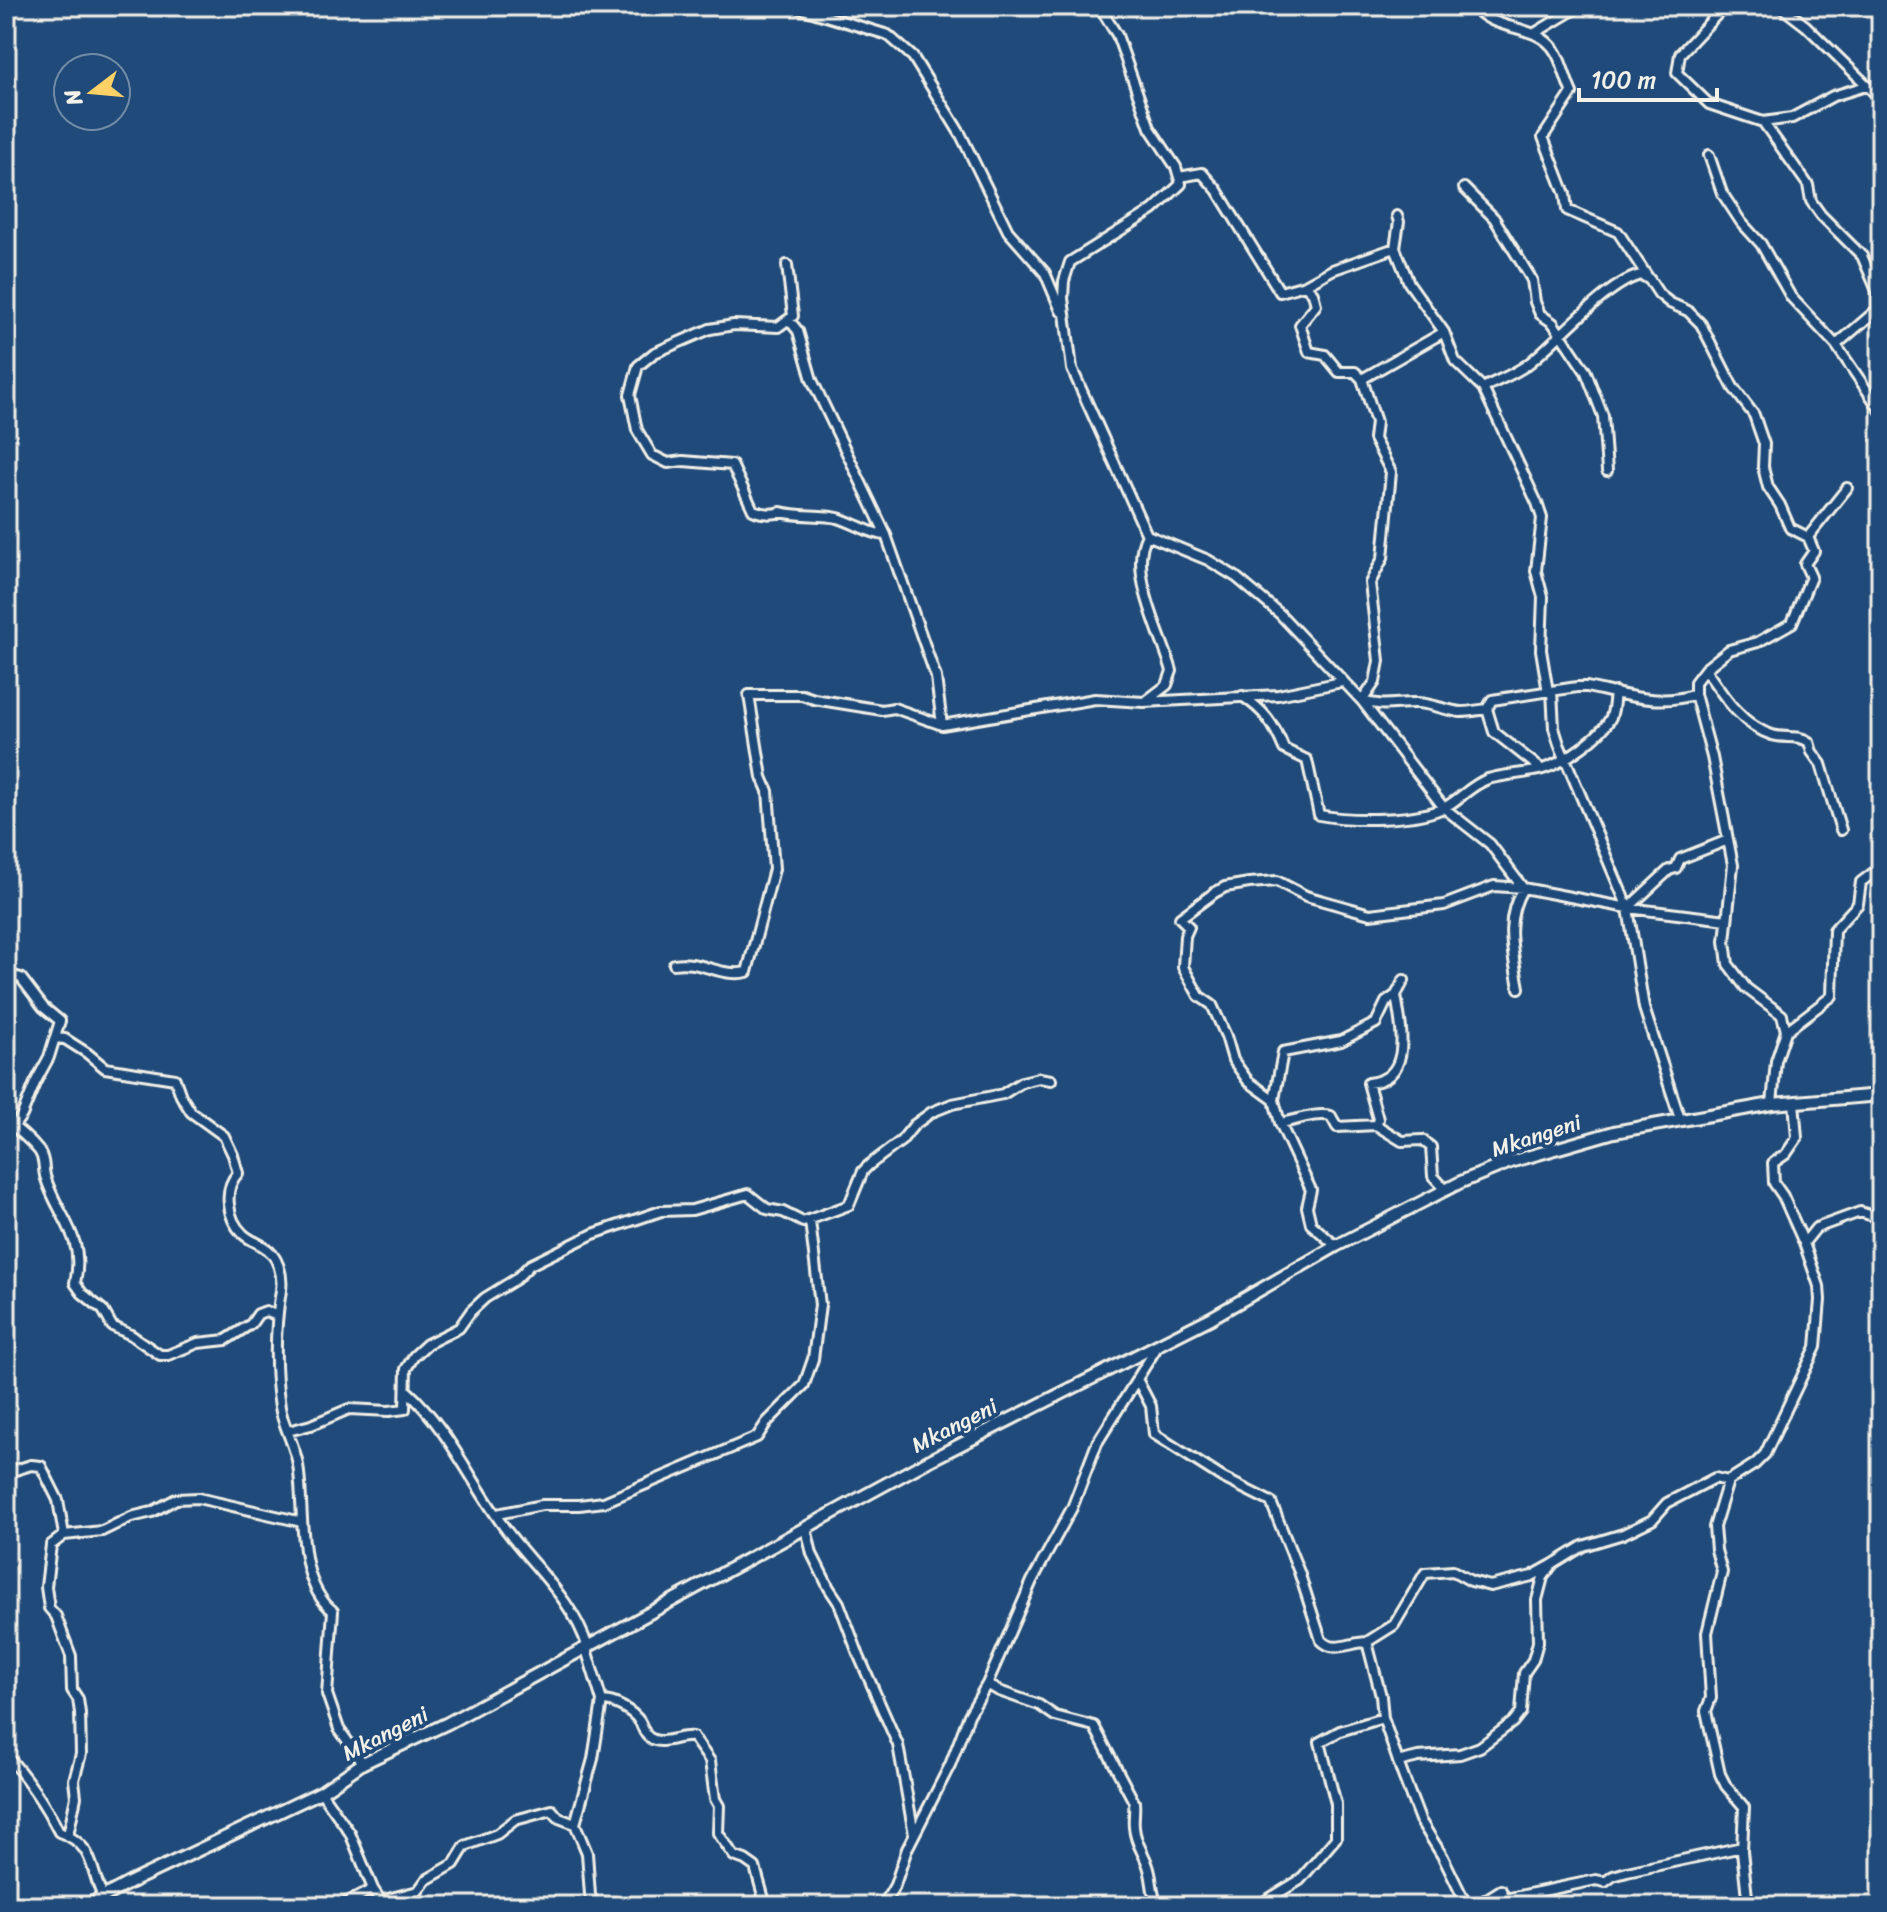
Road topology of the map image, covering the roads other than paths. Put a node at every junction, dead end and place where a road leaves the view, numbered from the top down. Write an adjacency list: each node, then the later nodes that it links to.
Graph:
1 (793, 6): 20 (street)
2 (1099, 6): 12 (street)
3 (1474, 6): 7 (street)
4 (1580, 6): 7 (street)
5 (1725, 6): 10 (street)
6 (1780, 6): 8 (street)
7 (1535, 33): 17 (street)
8 (1866, 86): 9 (street); 10 (street)
9 (1881, 99)
10 (1763, 122): 23 (street)
11 (1709, 155): 23 (street)
12 (1179, 177): 18 (street); 20 (street)
13 (1464, 188): 22 (street)
14 (1397, 216): 15 (street)
15 (1395, 248): 18 (street); 21 (street)
16 (787, 265): 19 (street)
17 (1651, 281): 22 (street); 31 (street)
18 (1305, 285): 24 (street)
19 (789, 320): 29 (street); 29 (street)
20 (1067, 322): 30 (street)
21 (1444, 332): 24 (street); 25 (street)
22 (1561, 334): 25 (street); 27 (street)
23 (1836, 345): 26 (street)
24 (1362, 379): 38 (street)
25 (1483, 388): 34 (street)
26 (1881, 411)
27 (1607, 471)
28 (1847, 488): 31 (street)
29 (886, 535): 41 (street)
30 (1147, 535): 33 (street); 39 (street)
31 (1808, 537): 32 (street)
32 (1705, 669): 36 (street); 45 (street)
33 (1342, 682): 37 (street); 38 (street)
34 (1550, 691): 35 (street); 40 (street); 42 (street)
35 (1615, 692): 36 (street); 42 (street)
36 (1695, 694): 46 (street)
37 (1241, 695): 39 (street); 44 (street)
38 (1362, 701): 40 (street); 44 (street)
39 (1144, 702): 41 (street)
40 (1487, 709): 43 (street)
41 (942, 725): 51 (street)
42 (1565, 758): 43 (street); 49 (street)
43 (1541, 769): 44 (street)
44 (1444, 808): 48 (street)
45 (1841, 830)
46 (1728, 840): 49 (street); 50 (street)
47 (1881, 867): 56 (street)
48 (1523, 888): 49 (street); 54 (street); 60 (street)
49 (1628, 908): 50 (street); 63 (street)
50 (1727, 920): 56 (street)
51 (674, 964)
52 (6, 974): 57 (street)
53 (1404, 980): 55 (street)
54 (1519, 988)
55 (1396, 995): 60 (street); 66 (street)
56 (1786, 1031): 62 (street)
57 (55, 1038): 65 (street); 72 (street)
58 (1051, 1080): 68 (street)
59 (1881, 1095): 61 (street, Mkangeni)
60 (1274, 1100): 64 (street)
61 (1794, 1102): 62 (street, Mkangeni); 70 (street)
62 (1772, 1104): 63 (street, Mkangeni)
63 (1680, 1119): 67 (street, Mkangeni)
64 (1280, 1123): 66 (street); 71 (street)
65 (10, 1124): 72 (street)
66 (1376, 1125): 67 (street)
67 (1446, 1190): 71 (street, Mkangeni)
68 (810, 1221): 75 (street); 79 (street)
69 (1881, 1225): 70 (street)
70 (1804, 1243): 78 (street)
71 (1336, 1246): 73 (street, Mkangeni)
72 (277, 1316): 76 (street)
73 (1159, 1344): 74 (street); 81 (street, Mkangeni)
74 (1138, 1381): 84 (street); 86 (street)
75 (407, 1391): 76 (street); 79 (street)
76 (288, 1431): 80 (street)
77 (6, 1473): 82 (street)
78 (1728, 1481): 83 (street); 96 (street)
79 (497, 1514): 85 (street)
80 (302, 1522): 82 (street); 91 (street)
81 (806, 1528): 85 (street, Mkangeni); 95 (street)
82 (64, 1535): 94 (street)
83 (1552, 1565): 84 (street); 90 (street)
84 (1367, 1642): 88 (street)
85 (587, 1648): 87 (street); 91 (street, Mkangeni)
86 (987, 1684): 95 (street); 106 (street)
87 (602, 1701): 93 (street); 104 (street)
88 (1383, 1718): 90 (street); 107 (street)
89 (6, 1755): 94 (street)
90 (1398, 1762): 100 (street)
91 (363, 1763): 92 (street, Mkangeni)
92 (321, 1792): 97 (street); 98 (street, Mkangeni)
93 (575, 1824): 99 (street); 103 (street)
94 (68, 1835): 98 (street)
95 (914, 1835): 105 (street)
96 (1742, 1847): 100 (street); 108 (street)
97 (373, 1889): 99 (street); 102 (street)
98 (103, 1897): 101 (street, Mkangeni)
99 (382, 1904)
100 (1466, 1904)
101 (86, 1906)
102 (340, 1906)
103 (595, 1906)
104 (766, 1906)
105 (883, 1906)
106 (1157, 1906)
107 (1257, 1906)
108 (1749, 1906)

